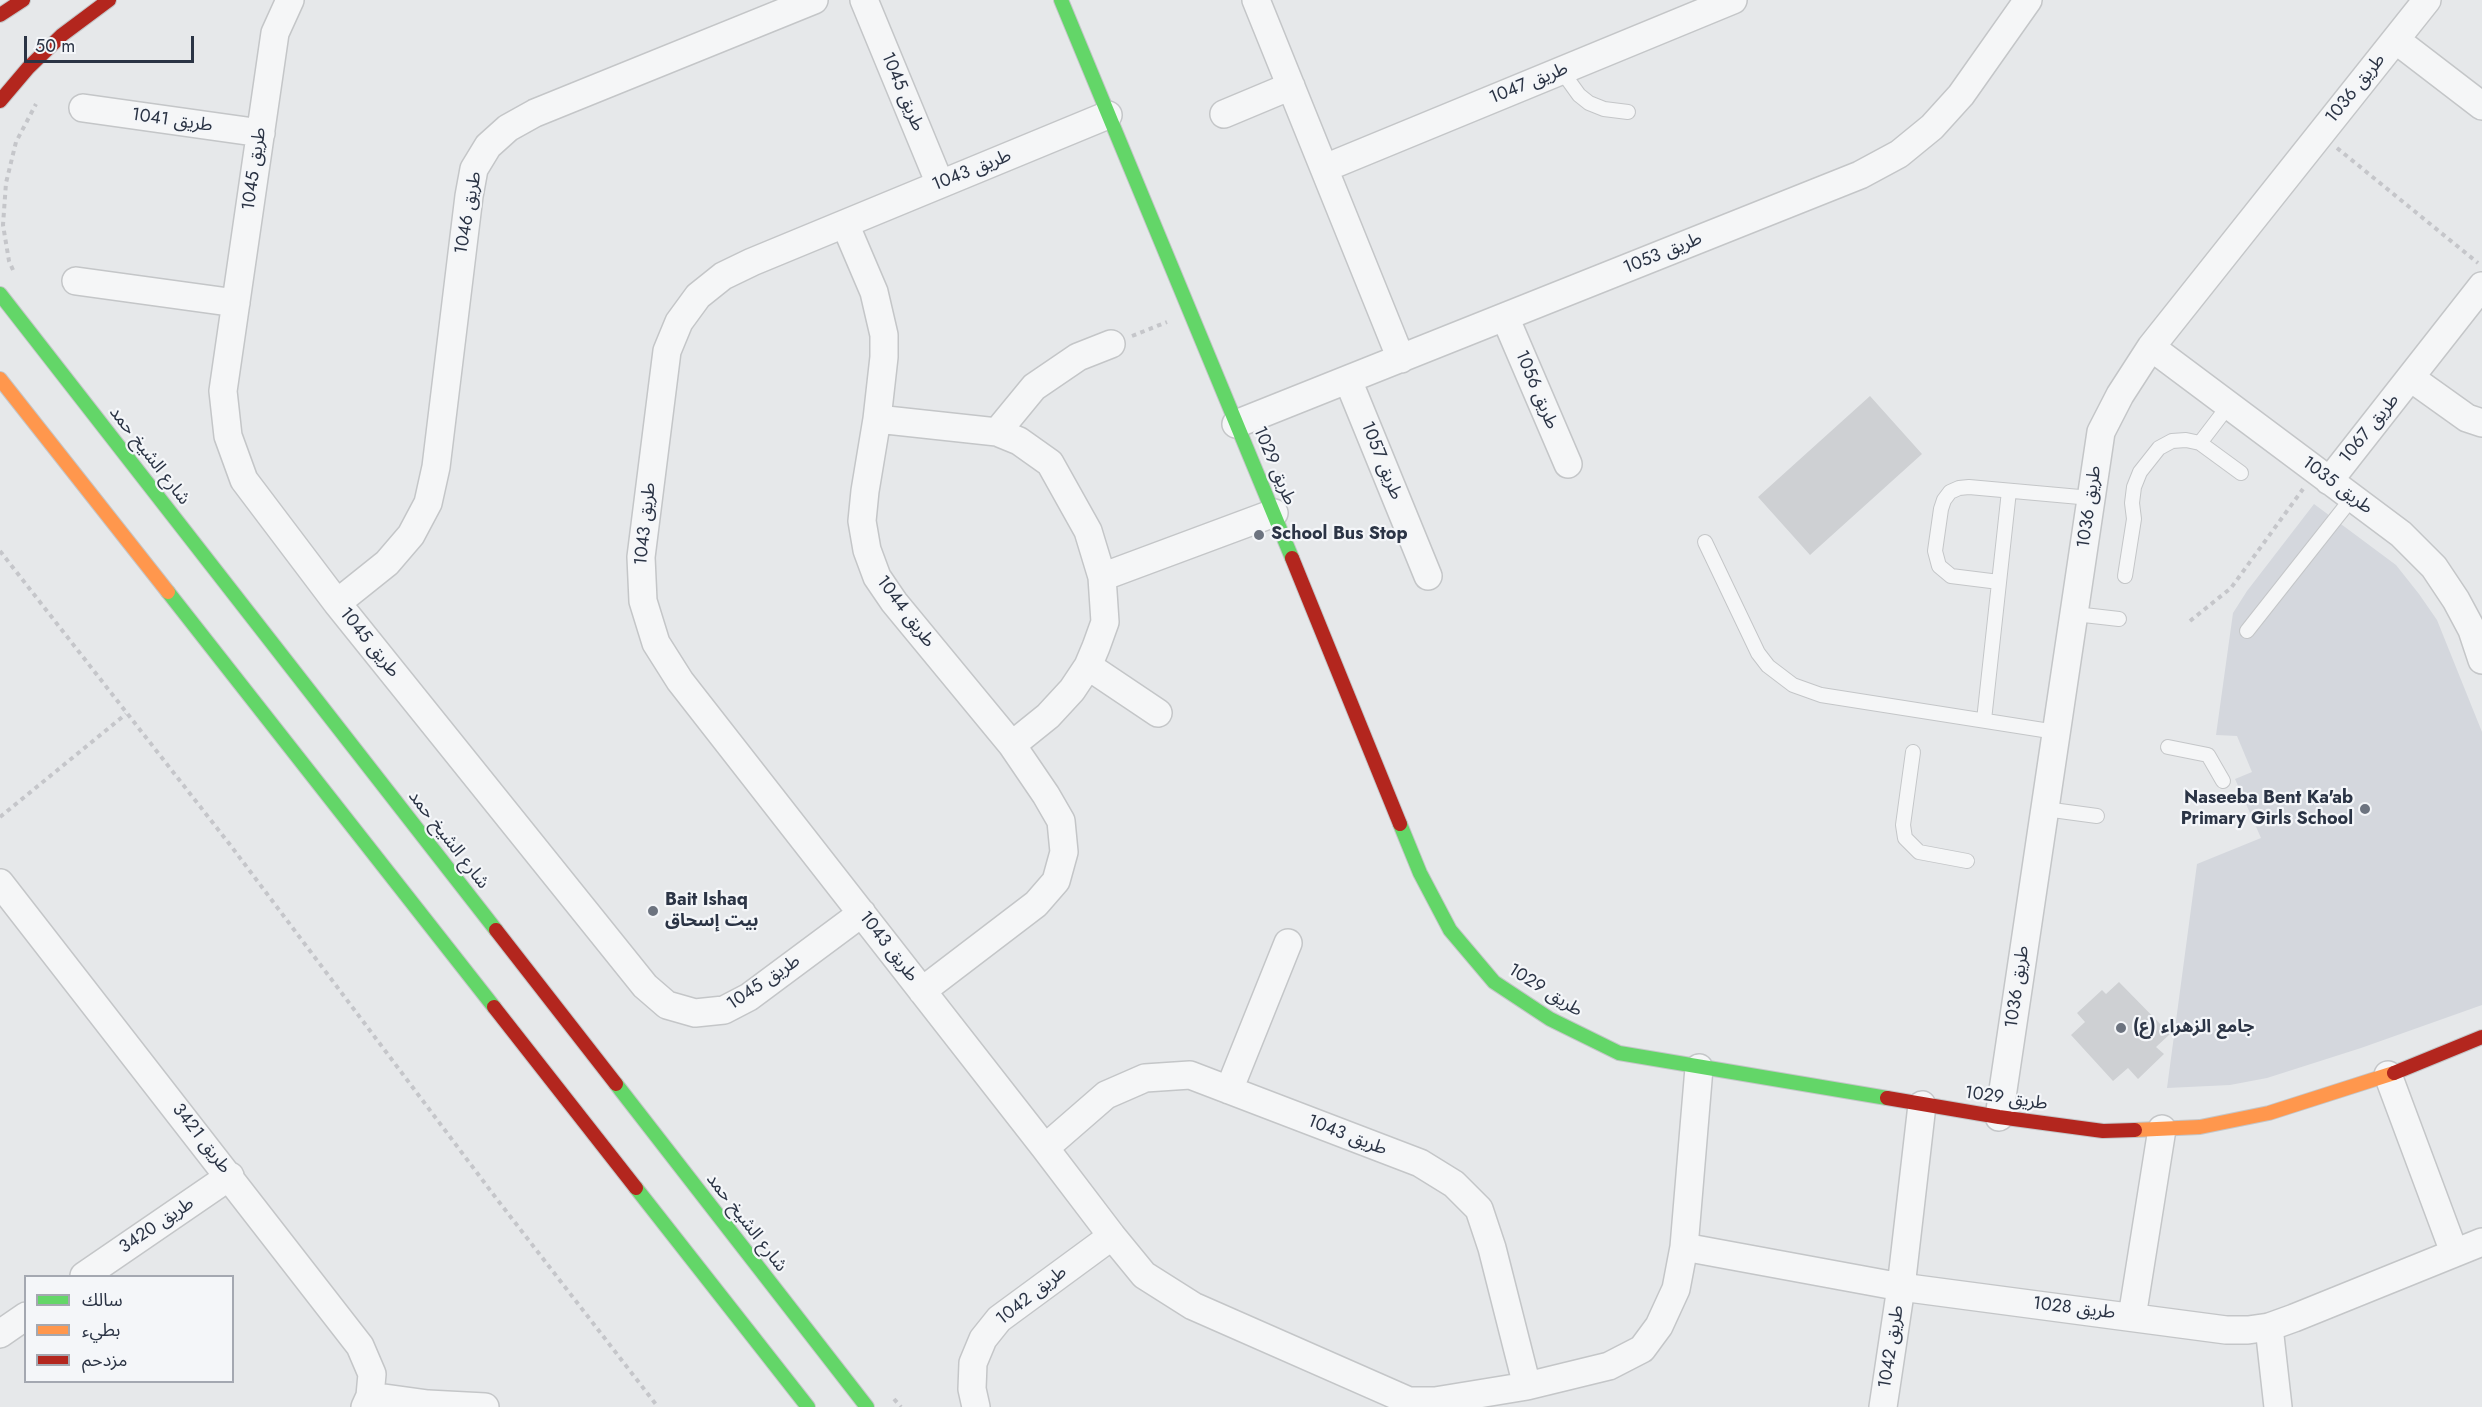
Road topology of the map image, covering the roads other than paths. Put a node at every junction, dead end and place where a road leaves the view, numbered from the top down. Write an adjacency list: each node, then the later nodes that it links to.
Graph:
1 (23, 0): 11 (main road)
2 (109, 0): 15 (main road)
3 (290, 0): 21 (street, طريق 1045)
4 (814, 0): 54 (street, طريق 1046)
5 (864, 0): 23 (street, طريق 1045)
6 (1061, 0): 20 (main road, طريق 1029)
7 (1256, 0): 14 (street)
8 (1733, 0): 13 (street, طريق 1047)
9 (2028, 0): 29 (street, طريق 1053)
10 (2427, 0): 12 (street, طريق 1036)
11 (0, 15)
12 (2396, 40): 16 (street); 31 (street, طريق 1036)
13 (1561, 70): 18 (lane); 22 (street, طريق 1047)
14 (1291, 86): 19 (street); 22 (street)
15 (0, 101)
16 (2482, 106)
17 (84, 108): 21 (street, طريق 1041)
18 (1628, 112)
19 (1224, 114)
20 (1108, 115): 23 (street, طريق 1043); 39 (main road, طريق 1029)
21 (261, 134): 28 (street, طريق 1045)
22 (1325, 168): 32 (street)
23 (940, 184): 24 (street, طريق 1043)
24 (845, 224): 37 (street, طريق 1044); 72 (street, طريق 1043)
25 (76, 281): 28 (street)
26 (2482, 286): 33 (street, طريق 1067)
27 (0, 294): 98 (main road, شارع الشيخ حمد)
28 (236, 303): 54 (street, طريق 1045)
29 (1505, 317): 32 (street, طريق 1053); 42 (street, طريق 1056)
30 (1111, 344): 40 (street)
31 (2151, 347): 36 (street, طريق 1035); 46 (street, طريق 1036)
32 (1401, 359): 35 (street, طريق 1053)
33 (2411, 378): 38 (street, طريق 1067); 44 (street, طريق 1067)
34 (0, 379): 97 (main road)
35 (1347, 380): 39 (street, طريق 1053); 50 (street, طريق 1057)
36 (2229, 405): 41 (lane); 44 (street, طريق 1035)
37 (877, 419): 40 (street); 64 (street, طريق 1044)
38 (2482, 423)
39 (1236, 424): 48 (main road, طريق 1029)
40 (997, 432): 52 (street)
41 (2200, 443): 43 (lane); 51 (lane)
42 (1568, 464)
43 (2241, 473)
44 (2322, 476): 47 (street, طريق 1035)
45 (2009, 490): 46 (lane); 53 (lane); 53 (lane)
46 (2091, 498): 55 (street, طريق 1036)
47 (2352, 498): 57 (street, طريق 1035); 58 (lane)
48 (1274, 513): 52 (street); 76 (main road, طريق 1029)
49 (1705, 542): 62 (lane)
50 (1428, 576)
51 (2125, 576)
52 (1102, 577): 60 (street)
53 (1999, 582): 62 (lane)
54 (337, 603): 72 (street, طريق 1045)
55 (2075, 614): 56 (lane); 63 (street, طريق 1036)
56 (2119, 619)
57 (2477, 628): 59 (street, طريق 1035)
58 (2247, 632)
59 (2482, 660)
60 (1088, 666): 61 (street); 64 (street)
61 (1158, 713)
62 (1984, 720): 63 (lane)
63 (2056, 732): 68 (street, طريق 1036)
64 (1012, 745): 74 (street, طريق 1044)
65 (2168, 747): 67 (lane)
66 (1913, 752): 70 (lane)
67 (2223, 781)
68 (2044, 809): 69 (lane); 80 (street, طريق 1036)
69 (2097, 816)
70 (1967, 861)
71 (0, 883): 83 (street, طريق 3421)
72 (862, 913): 74 (street, طريق 1043)
73 (1288, 943): 78 (street)
74 (922, 991): 82 (street, طريق 1043)
75 (2482, 1037): 77 (main road, طريق 1029)
76 (1699, 1068): 79 (main road, طريق 1029); 86 (street, طريق 1043)
77 (2388, 1075): 81 (main road, طريق 1029); 87 (street)
78 (1229, 1090): 82 (street, طريق 1043); 94 (street, طريق 1043)
79 (1922, 1105): 80 (main road, طريق 1029); 89 (street, طريق 1042)
80 (1999, 1117): 81 (main road, طريق 1029)
81 (2162, 1130): 91 (street)
82 (1045, 1148): 84 (street, طريق 1043)
83 (230, 1176): 88 (street, طريق 3420); 95 (street, طريق 3421)
84 (1112, 1236): 94 (street, طريق 1043); 99 (street, طريق 1042)
85 (2482, 1242): 87 (street, طريق 1028)
86 (1684, 1247): 89 (street, طريق 1028); 94 (street, طريق 1043)
87 (2454, 1252): 92 (street, طريق 1028)
88 (85, 1275)
89 (1901, 1287): 91 (street, طريق 1028); 100 (street, طريق 1042)
90 (24, 1317): 93 (street)
91 (2132, 1317): 92 (street, طريق 1028)
92 (2269, 1327): 101 (street)
93 (0, 1334)
94 (1527, 1386)
95 (368, 1402): 96 (street)
96 (486, 1407)
97 (808, 1407)
98 (867, 1407)
99 (976, 1407)
100 (1883, 1407)
101 (2278, 1407)

